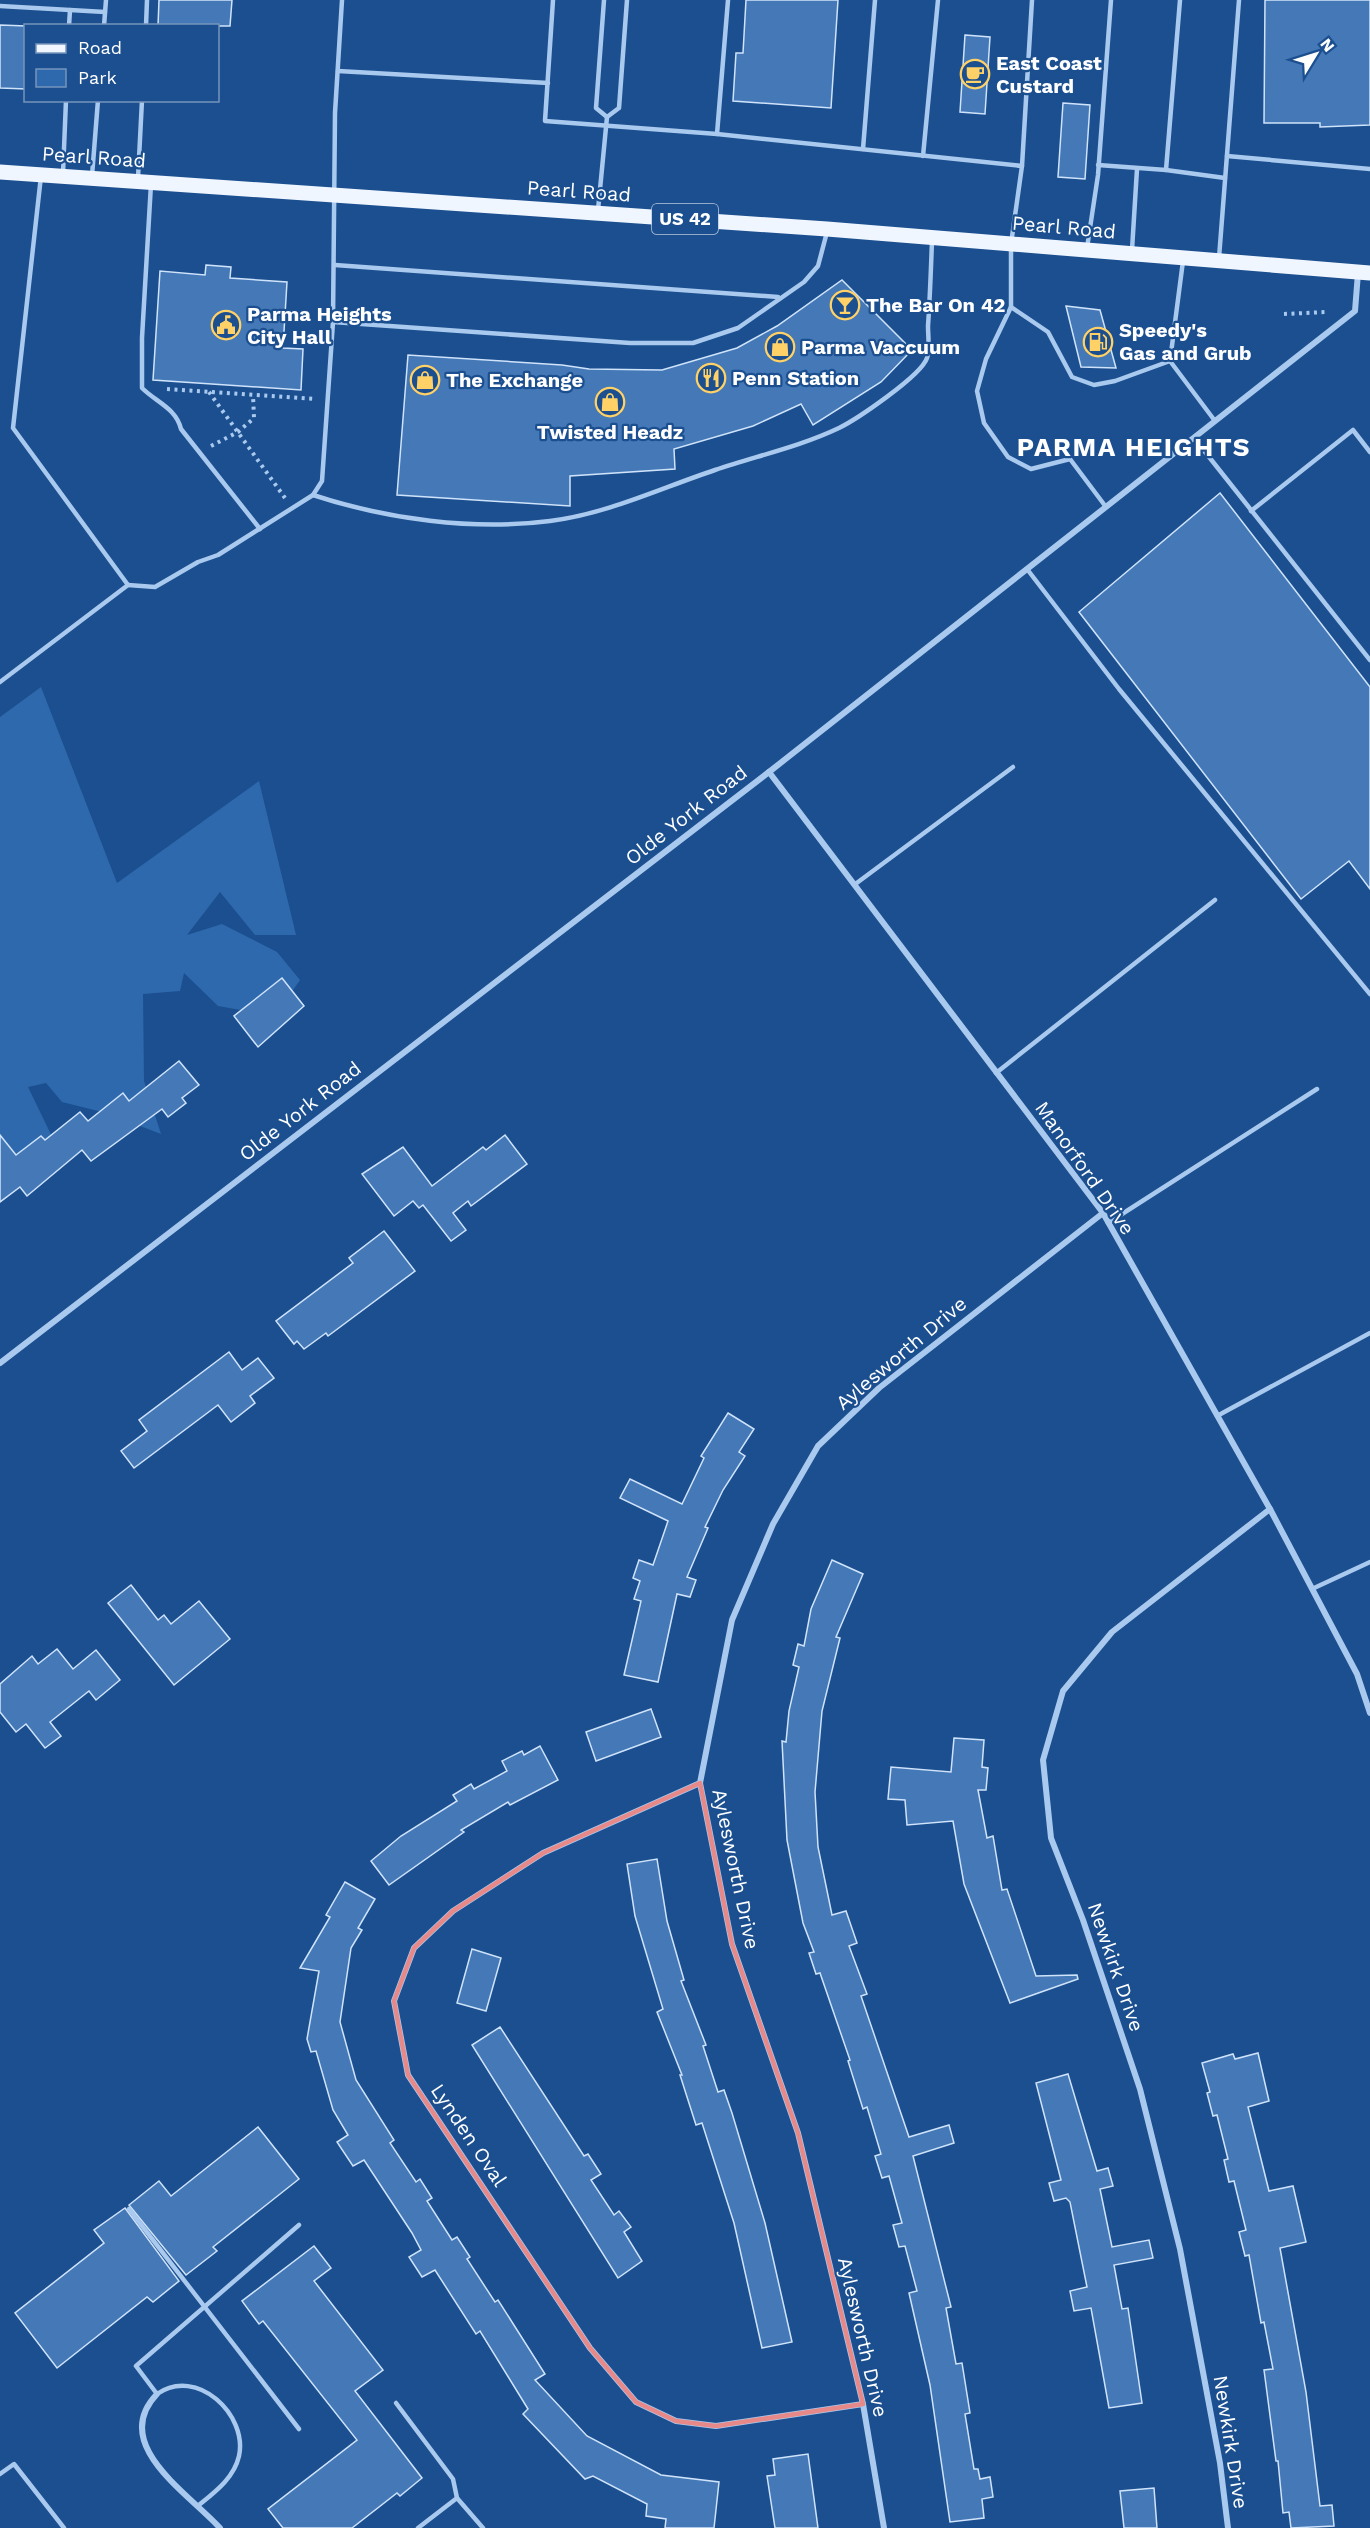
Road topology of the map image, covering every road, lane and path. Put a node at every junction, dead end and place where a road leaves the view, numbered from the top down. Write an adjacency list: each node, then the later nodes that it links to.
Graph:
1 (106, 0): 16 (lane)
2 (147, 0): 19 (lane)
3 (342, 0): 20 (lane)
4 (553, 0): 21 (lane)
5 (604, 0): 25 (lane)
6 (627, 0): 25 (lane)
7 (728, 0): 27 (lane)
8 (875, 0): 28 (lane)
9 (938, 0): 29 (lane)
10 (1032, 0): 32 (lane)
11 (1111, 0): 31 (lane)
12 (1180, 0): 35 (lane)
13 (1239, 0): 30 (lane)
14 (0, 6): 15 (lane)
15 (70, 10): 16 (lane); 17 (lane)
16 (105, 12): 18 (lane)
17 (69, 24)
18 (104, 24)
19 (146, 24)
20 (338, 71): 21 (lane); 42 (lane)
21 (548, 83): 26 (lane)
22 (66, 102): 38 (lane)
23 (99, 102): 39 (lane)
24 (142, 102): 41 (lane)
25 (607, 117): 26 (lane)
26 (606, 125): 27 (lane); 43 (lane)
27 (717, 134): 28 (lane)
28 (863, 148): 29 (lane)
29 (924, 156): 32 (lane)
30 (1227, 156): 34 (lane); 40 (lane)
31 (1098, 165): 33 (lane); 47 (lane)
32 (1022, 166): 46 (lane)
33 (1137, 169): 35 (lane); 48 (lane)
34 (1370, 169)
35 (1166, 170): 40 (lane)
36 (0, 172): 37 (main road, Pearl Road / US 42)
37 (41, 174): 38 (main road, Pearl Road / US 42); 72 (lane)
38 (63, 176): 39 (main road, Pearl Road / US 42)
39 (92, 178): 41 (main road, Pearl Road / US 42)
40 (1225, 178): 50 (lane)
41 (145, 181): 42 (main road, Pearl Road / US 42); 57 (lane)
42 (336, 194): 43 (main road, Pearl Road / US 42); 51 (lane)
43 (598, 213): 44 (main road, Pearl Road / US 42)
44 (827, 229): 45 (main road, Pearl Road / US 42); 53 (lane)
45 (933, 237): 46 (main road, Pearl Road / US 42); 66 (lane)
46 (1011, 244): 47 (main road, Pearl Road / US 42); 54 (lane)
47 (1087, 250): 48 (main road, Pearl Road / US 42)
48 (1132, 254): 49 (main road, Pearl Road / US 42)
49 (1183, 258): 50 (main road, Pearl Road / US 42); 56 (lane)
50 (1218, 261): 52 (main road, Pearl Road / US 42)
51 (335, 265): 53 (lane); 55 (lane)
52 (1364, 272): 61 (street, Olde York Road)
53 (779, 297): 55 (lane)
54 (1011, 306): 56 (lane); 67 (lane)
55 (333, 322): 60 (lane)
56 (1170, 361): 61 (lane)
57 (142, 388): 58 (path); 64 (lane)
58 (208, 392): 59 (path); 62 (path)
59 (253, 395): 60 (path); 62 (path)
60 (328, 400): 66 (lane)
61 (1215, 421): 63 (street, Olde York Road)
62 (238, 432): 64 (path); 68 (path)
63 (1194, 438): 67 (street, Olde York Road); 69 (lane)
64 (199, 452): 70 (lane)
65 (1370, 452): 69 (lane)
66 (313, 495): 68 (lane)
67 (1106, 507): 71 (street, Olde York Road)
68 (293, 508): 70 (lane)
69 (1251, 511): 73 (lane)
70 (260, 529): 72 (lane)
71 (1027, 569): 76 (street, Olde York Road); 79 (lane)
72 (128, 585): 74 (lane)
73 (1370, 660)
74 (0, 682)
75 (1013, 767): 77 (lane)
76 (769, 772): 77 (street, Manorford Drive); 85 (street, Olde York Road)
77 (854, 885): 80 (street, Manorford Drive)
78 (1215, 900): 80 (lane)
79 (1370, 994)
80 (996, 1073): 82 (street, Manorford Drive)
81 (1317, 1089): 83 (lane)
82 (1103, 1213): 83 (street, Manorford Drive); 91 (street, Aylesworth Drive)
83 (1108, 1223): 86 (street, Manorford Drive)
84 (1370, 1333): 86 (lane)
85 (0, 1363)
86 (1217, 1416): 87 (street, Manorford Drive)
87 (1270, 1509): 89 (street, Manorford Drive); 107 (street, Newkirk Drive)
88 (1370, 1562): 89 (lane)
89 (1312, 1589): 90 (street, Manorford Drive)
90 (1370, 1713)
91 (700, 1783): 97 (street, Aylesworth Drive); 97 (street, Lynden Oval)
92 (129, 2209): 94 (lane)
93 (299, 2225): 94 (lane)
94 (205, 2307): 95 (lane); 98 (lane)
95 (157, 2394): 101 (street); 101 (lane)
96 (396, 2403): 100 (lane)
97 (863, 2404): 106 (street, Aylesworth Drive)
98 (299, 2429)
99 (0, 2474): 102 (lane)
100 (457, 2498): 104 (lane); 105 (lane)
101 (199, 2505): 103 (street)
102 (64, 2528)
103 (220, 2528)
104 (418, 2528)
105 (483, 2528)
106 (884, 2528)
107 (1227, 2528)

